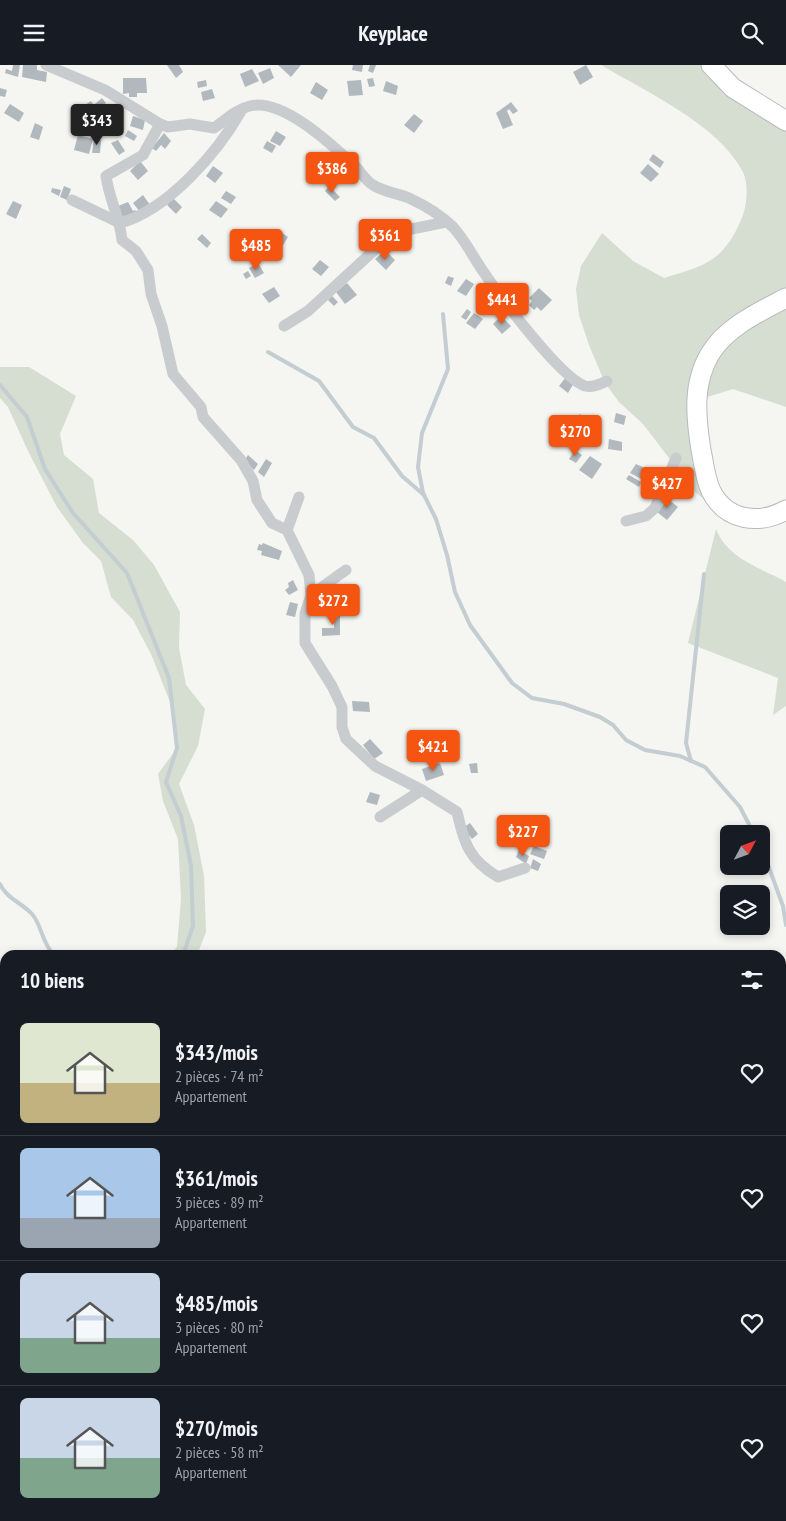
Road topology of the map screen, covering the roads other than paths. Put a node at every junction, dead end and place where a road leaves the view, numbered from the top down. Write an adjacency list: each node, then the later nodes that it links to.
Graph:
1 (46, 65): 5 (street)
2 (711, 65): 4 (highway)
3 (242, 110): 5 (street); 7 (street); 8 (street)
4 (786, 121)
5 (160, 124): 8 (street)
6 (72, 200): 8 (street)
7 (446, 222): 10 (street); 11 (street)
8 (120, 223): 16 (street)
9 (786, 298): 14 (highway)
10 (284, 325)
11 (607, 381)
12 (676, 458): 15 (street)
13 (298, 497): 16 (street)
14 (786, 510)
15 (626, 521)
16 (287, 529): 18 (street)
17 (346, 570): 18 (street)
18 (311, 595): 19 (street)
19 (422, 790): 20 (street); 21 (street)
20 (380, 817)
21 (525, 868)

